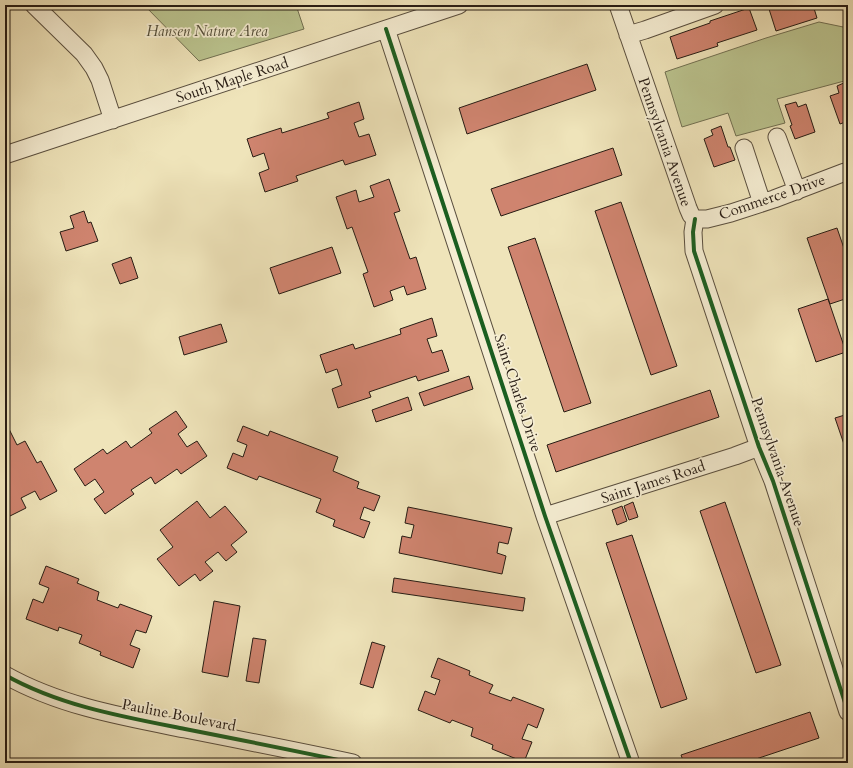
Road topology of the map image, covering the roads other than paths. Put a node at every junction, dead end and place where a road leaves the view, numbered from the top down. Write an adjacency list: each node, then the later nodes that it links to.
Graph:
1 (34, 5): 7 (street)
2 (459, 5): 5 (street, South Maple Road)
3 (618, 5): 6 (street, Pennsylvania Avenue)
4 (715, 5): 6 (street)
5 (386, 30): 7 (street, South Maple Road); 16 (street, Saint Charles Drive)
6 (628, 35): 14 (street, Pennsylvania Avenue)
7 (113, 120): 10 (street, South Maple Road)
8 (777, 137): 12 (street)
9 (744, 148): 13 (street)
10 (5, 155)
11 (848, 173): 12 (street, Commerce Drive)
12 (796, 190): 13 (street, Commerce Drive)
13 (762, 203): 14 (street, Commerce Drive)
14 (695, 219): 15 (street, Pennsylvania Avenue)
15 (759, 447): 16 (street, Saint James Road); 18 (street, Pennsylvania Avenue)
16 (545, 516): 21 (street, Saint Charles Drive)
17 (5, 675): 19 (street, Pauline Boulevard)
18 (848, 712)
19 (322, 760): 20 (street, Pauline Boulevard)
20 (345, 762)
21 (631, 763)

